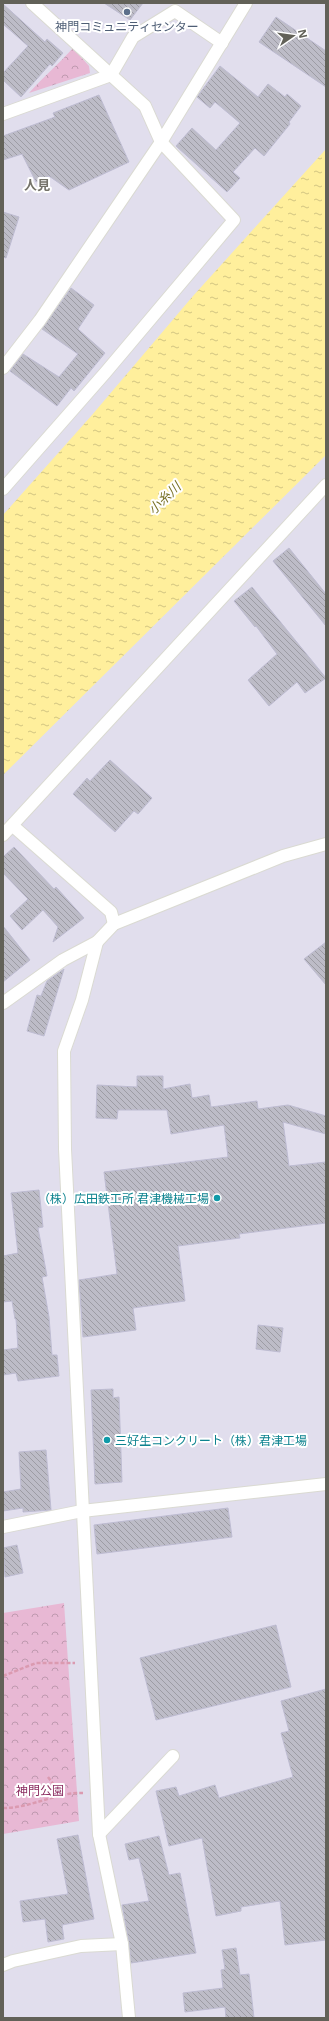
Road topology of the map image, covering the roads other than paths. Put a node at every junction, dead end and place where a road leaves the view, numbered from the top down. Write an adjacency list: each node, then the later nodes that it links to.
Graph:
1 (32, 3): 4 (street)
2 (246, 3): 3 (street)
3 (222, 42): 4 (street); 7 (street)
4 (111, 75): 6 (street); 7 (street)
5 (3, 102): 6 (street)
6 (8, 112)
7 (161, 142): 8 (street); 10 (street)
8 (3, 368)
9 (326, 485): 11 (street)
10 (3, 489)
11 (13, 826): 12 (street); 14 (street)
12 (3, 835)
13 (326, 844): 14 (street)
14 (114, 924): 15 (street)
15 (97, 942): 16 (street); 18 (street)
16 (3, 1003)
17 (326, 1484): 18 (street)
18 (82, 1511): 19 (street); 21 (street)
19 (3, 1527)
20 (174, 1756): 21 (street)
21 (99, 1834): 22 (street)
22 (122, 1944): 23 (street); 24 (street)
23 (3, 1965)
24 (129, 2018)

